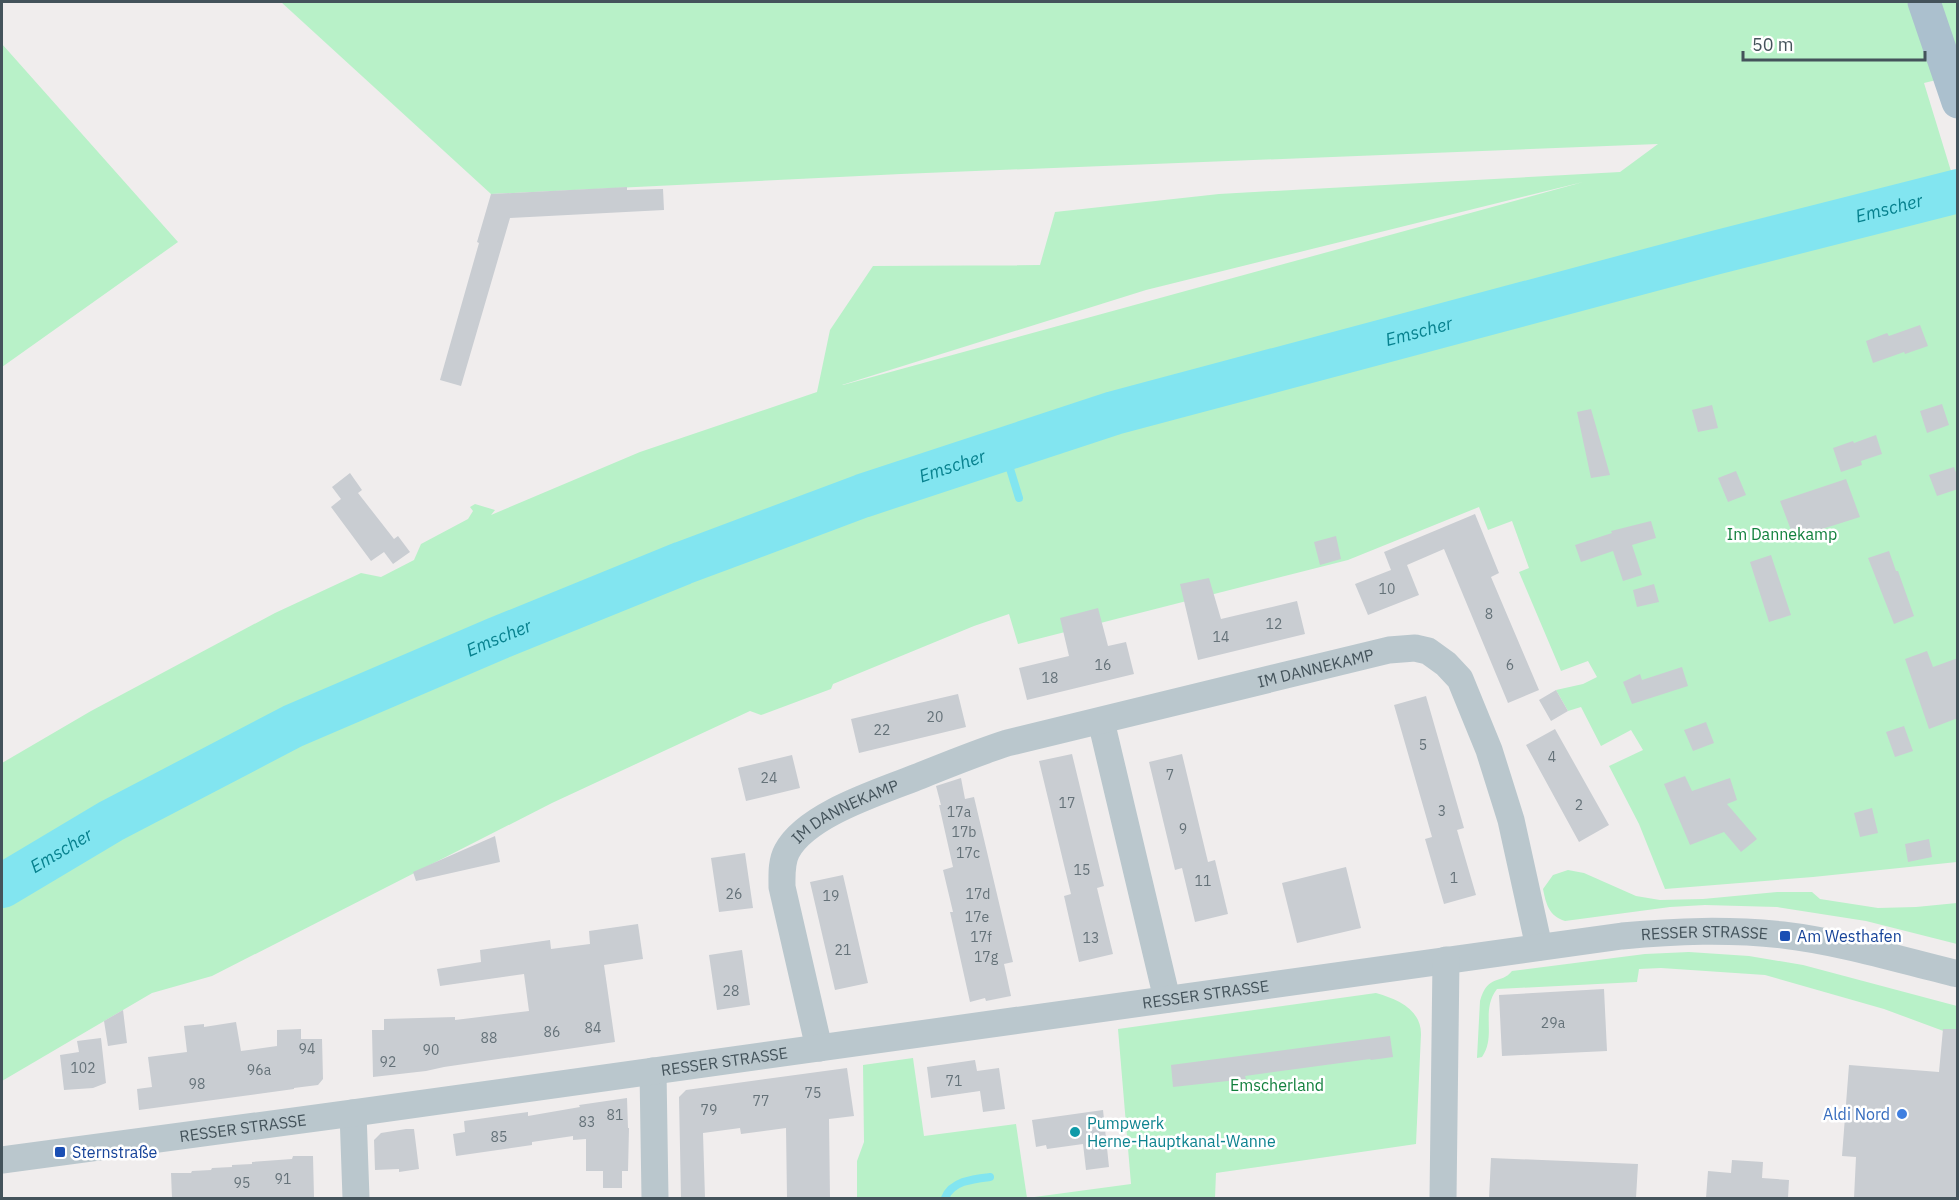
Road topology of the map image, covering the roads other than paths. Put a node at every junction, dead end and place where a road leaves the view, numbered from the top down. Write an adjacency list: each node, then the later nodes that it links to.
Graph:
1 (1924, 2): 2 (main road)
2 (1958, 102)
3 (1101, 721): 4 (street, IM DANNEKAMP); 7 (street); 8 (street, IM DANNEKAMP)
4 (1539, 947): 5 (street, RESSER STRASSE); 6 (street, RESSER STRASSE)
5 (1446, 960): 7 (street, RESSER STRASSE); 14 (street)
6 (1958, 974)
7 (1167, 999): 8 (street, RESSER STRASSE)
8 (819, 1048): 9 (street, RESSER STRASSE)
9 (653, 1071): 10 (street, RESSER STRASSE); 13 (street)
10 (353, 1113): 11 (street, RESSER STRASSE); 12 (street)
11 (2, 1160)
12 (356, 1198)
13 (655, 1198)
14 (1443, 1198)

